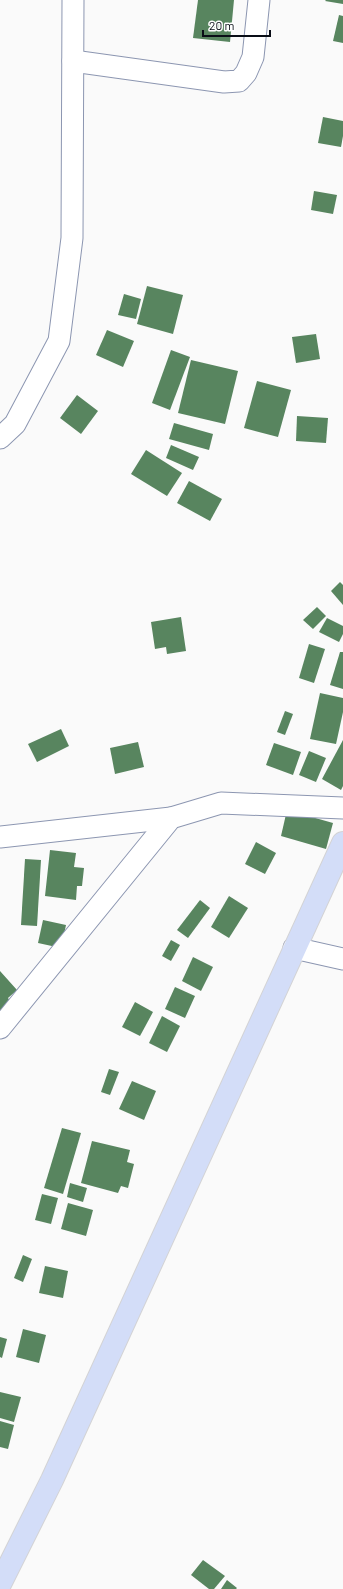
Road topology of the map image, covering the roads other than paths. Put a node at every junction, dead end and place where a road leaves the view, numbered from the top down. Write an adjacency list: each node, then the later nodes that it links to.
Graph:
1 (73, 0): 3 (street)
2 (259, 0): 3 (street)
3 (73, 61): 4 (street)
4 (0, 438)
5 (343, 808): 6 (street)
6 (171, 818): 7 (street); 11 (street)
7 (0, 837)
8 (343, 842): 9 (main road)
9 (294, 948): 10 (street); 12 (main road)
10 (343, 959)
11 (0, 1028)
12 (0, 1584)

